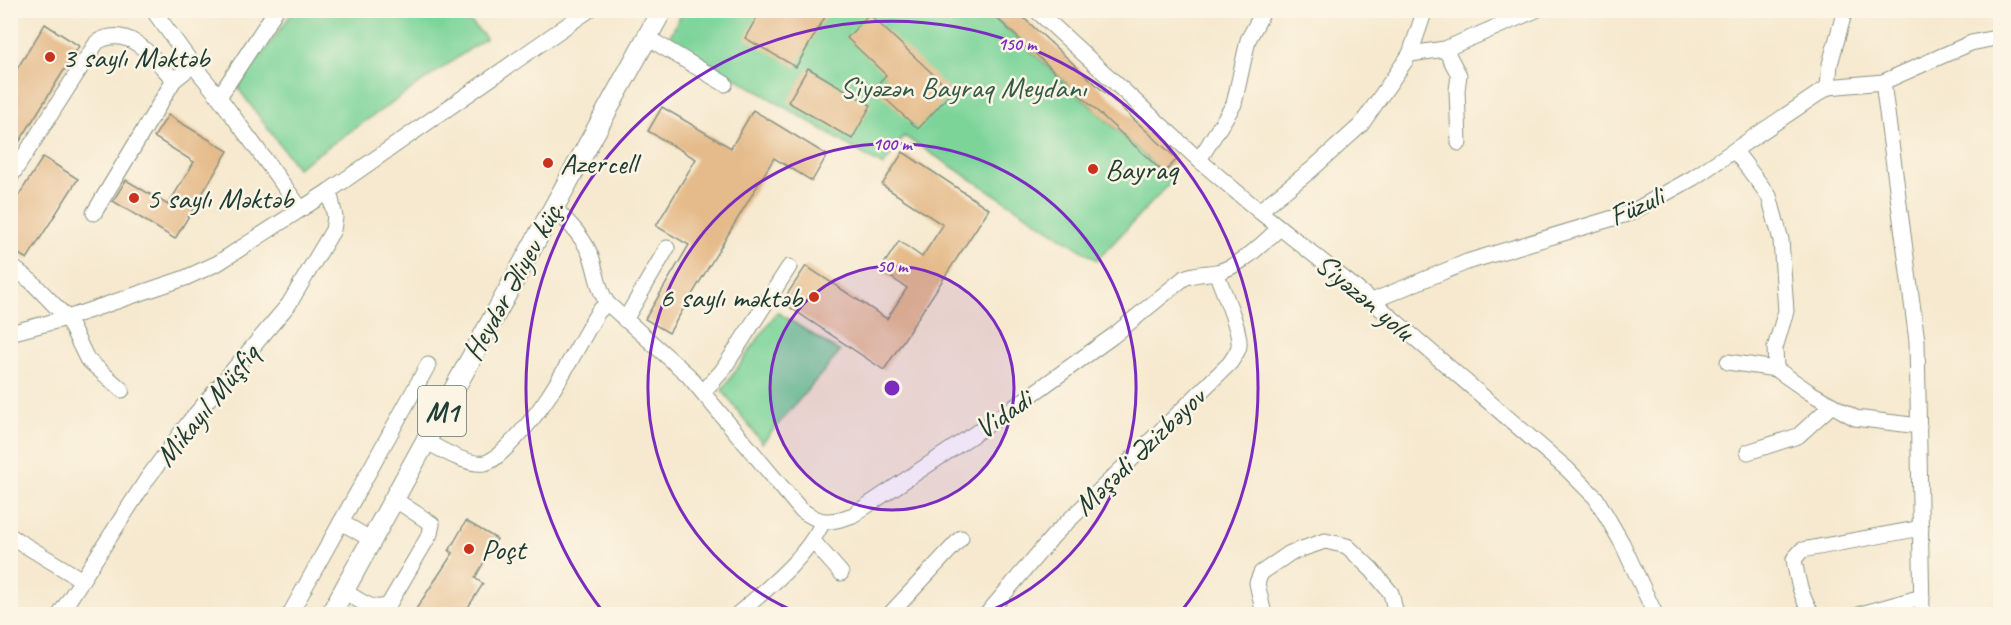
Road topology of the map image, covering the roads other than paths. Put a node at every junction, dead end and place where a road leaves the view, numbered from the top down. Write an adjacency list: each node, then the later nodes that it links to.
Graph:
1 (153, 10): 14 (street)
2 (276, 10): 19 (street)
3 (589, 10): 24 (street)
4 (662, 10): 11 (main road, Heydər Əliyev küç. / M1)
5 (1036, 10): 22 (street, Siyəzən yolu)
6 (1264, 10): 22 (street)
7 (1425, 10): 13 (street)
8 (1536, 10): 12 (street)
9 (1845, 10): 18 (street)
10 (2001, 37): 16 (street, Füzuli)
11 (648, 38): 17 (street); 25 (main road, Heydər Əliyev küç. / M1)
12 (1445, 49): 13 (street); 20 (street)
13 (1410, 54): 27 (street)
14 (193, 65): 15 (street); 19 (street)
15 (174, 80): 23 (street); 28 (street)
16 (1883, 82): 18 (street, Füzuli); 45 (street)
17 (725, 84)
18 (1828, 87): 21 (street, Füzuli)
19 (219, 97): 26 (street)
20 (1459, 143)
21 (1735, 151): 34 (street, Füzuli); 41 (street)
22 (1199, 160): 27 (street, Siyəzən yolu)
23 (10, 178)
24 (329, 191): 26 (street); 57 (street, Mikayıl Müşfiq)
25 (553, 207): 35 (street); 46 (main road, Heydər Əliyev küç. / M1)
26 (301, 209): 36 (street)
27 (1259, 211): 29 (street, Siyəzən yolu)
28 (94, 213)
29 (1280, 228): 33 (street, Vidadi); 34 (street, Siyəzən yolu)
30 (667, 248): 37 (street)
31 (10, 265): 36 (street)
32 (789, 267): 43 (street)
33 (1216, 272): 50 (street, Vidadi); 66 (street, Məşədi Əzizbəyov)
34 (1372, 301): 60 (street, Siyəzən yolu)
35 (607, 303): 37 (street); 46 (street)
36 (67, 318): 38 (street); 42 (street)
37 (625, 320): 43 (street)
38 (10, 333)
39 (1728, 362): 41 (street)
40 (428, 364): 49 (street)
41 (1776, 369): 44 (street)
42 (122, 390)
43 (703, 392): 50 (street)
44 (1832, 405): 45 (street); 47 (street)
45 (1918, 426): 51 (street)
46 (425, 441): 48 (main road, Heydər Əliyev küç. / M1)
47 (1748, 452)
48 (394, 499): 54 (main road, Heydər Əliyev küç. / M1); 58 (street)
49 (340, 522): 54 (street); 63 (street)
50 (823, 522): 55 (street)
51 (1921, 528): 59 (street); 69 (street)
52 (10, 536): 57 (street)
53 (961, 538): 65 (street)
54 (372, 540): 58 (main road, Heydər Əliyev küç. / M1)
55 (813, 541): 56 (street); 61 (street)
56 (841, 573)
57 (82, 580): 62 (street, Mikayıl Müşfiq)
58 (344, 591): 64 (main road, Heydər Əliyev küç. / M1)
59 (1922, 597): 70 (street); 71 (street)
60 (1649, 613)
61 (740, 614)
62 (60, 615)
63 (290, 615)
64 (332, 615)
65 (890, 615)
66 (987, 615)
67 (1262, 615): 68 (street)
68 (1396, 615)
69 (1812, 615)
70 (1861, 615)
71 (1922, 615)

